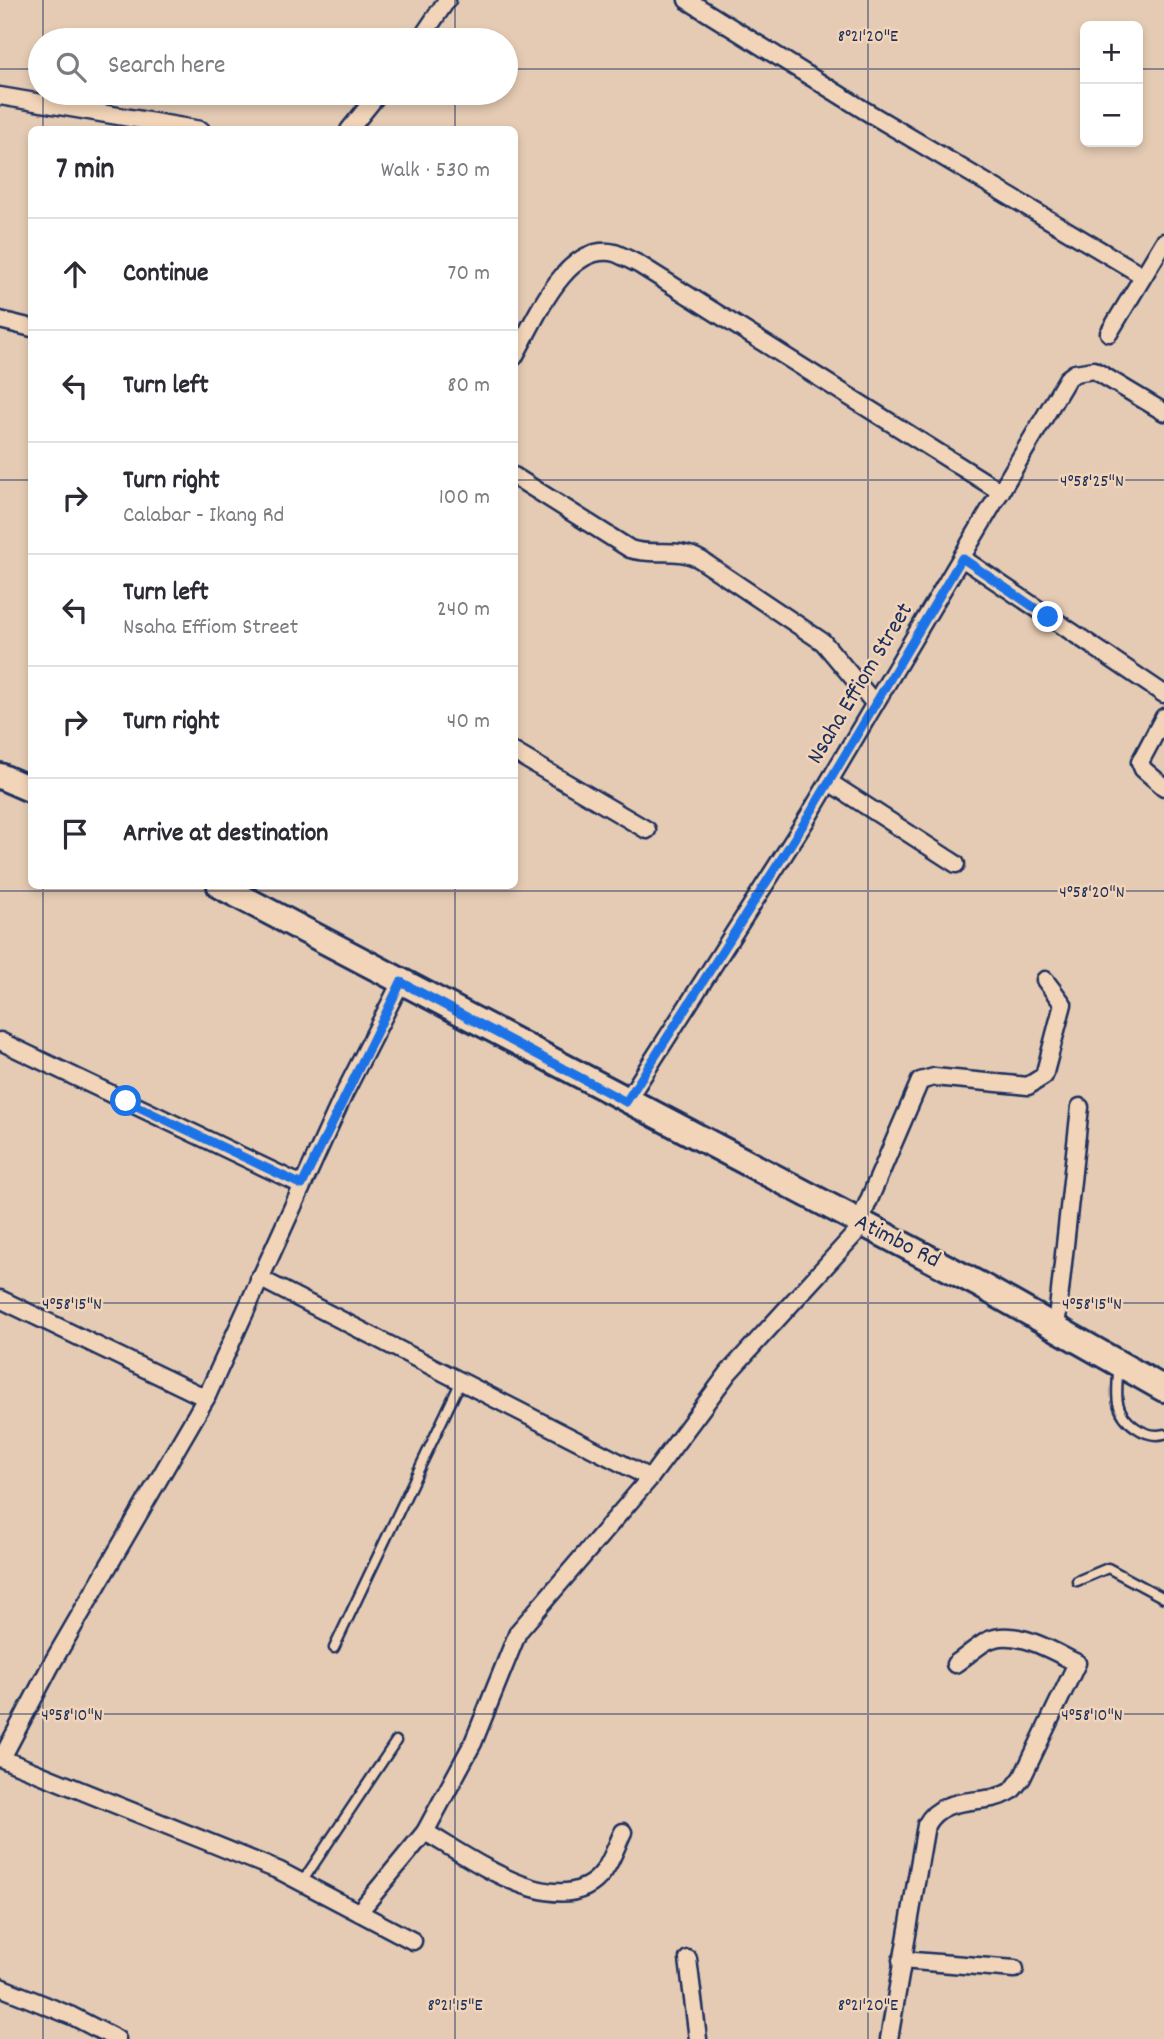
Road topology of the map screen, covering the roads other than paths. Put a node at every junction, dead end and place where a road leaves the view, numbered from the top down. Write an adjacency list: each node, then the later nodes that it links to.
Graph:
1 (447, 0): 3 (street)
2 (687, 0): 11 (street)
3 (429, 28)
4 (0, 96): 5 (street)
5 (28, 101)
6 (53, 105): 8 (street)
7 (369, 105): 9 (street)
8 (177, 126)
9 (352, 126)
10 (1164, 242): 11 (street)
11 (1142, 275): 14 (street)
12 (0, 320): 13 (street)
13 (28, 327)
14 (1109, 333)
15 (518, 350): 18 (street)
16 (1164, 412): 18 (street, Nsaha Effiom Street)
17 (518, 479): 21 (street)
18 (1001, 492): 19 (street, Nsaha Effiom Street)
19 (962, 558): 20 (street); 21 (street, Nsaha Effiom Street)
20 (1164, 694)
21 (875, 704): 25 (street, Nsaha Effiom Street)
22 (1164, 718): 26 (street)
23 (518, 753): 28 (street)
24 (0, 776): 27 (main road)
25 (829, 782): 29 (street); 34 (street, Nsaha Effiom Street)
26 (1164, 787)
27 (28, 788)
28 (647, 830)
29 (956, 864)
30 (226, 889): 32 (main road, Atimbo Rd)
31 (1045, 980): 37 (street)
32 (401, 982): 34 (main road, Atimbo Rd); 36 (street)
33 (0, 1041): 36 (street)
34 (626, 1102): 37 (main road, Atimbo Rd)
35 (1080, 1107): 40 (street)
36 (302, 1185): 38 (street)
37 (861, 1224): 40 (main road, Atimbo Rd); 46 (street)
38 (259, 1278): 42 (street); 44 (street)
39 (0, 1299): 44 (street)
40 (1056, 1328): 41 (main road, Atimbo Rd)
41 (1118, 1363): 43 (main road, Atimbo Rd); 45 (lane)
42 (461, 1381): 46 (street); 49 (lane)
43 (1164, 1389)
44 (206, 1398): 52 (street)
45 (1164, 1434)
46 (650, 1478): 53 (street)
47 (1077, 1581): 48 (lane)
48 (1164, 1598)
49 (334, 1648)
50 (956, 1664): 59 (street)
51 (396, 1741): 55 (lane)
52 (1, 1758): 55 (street)
53 (425, 1832): 54 (street); 56 (street)
54 (623, 1832)
55 (302, 1882): 56 (street)
56 (359, 1912): 57 (street)
57 (413, 1941)
58 (688, 1959): 63 (street)
59 (901, 1960): 60 (street); 64 (street)
60 (1015, 1969)
61 (0, 1987): 62 (street)
62 (117, 2039)
63 (698, 2039)
64 (889, 2039)

